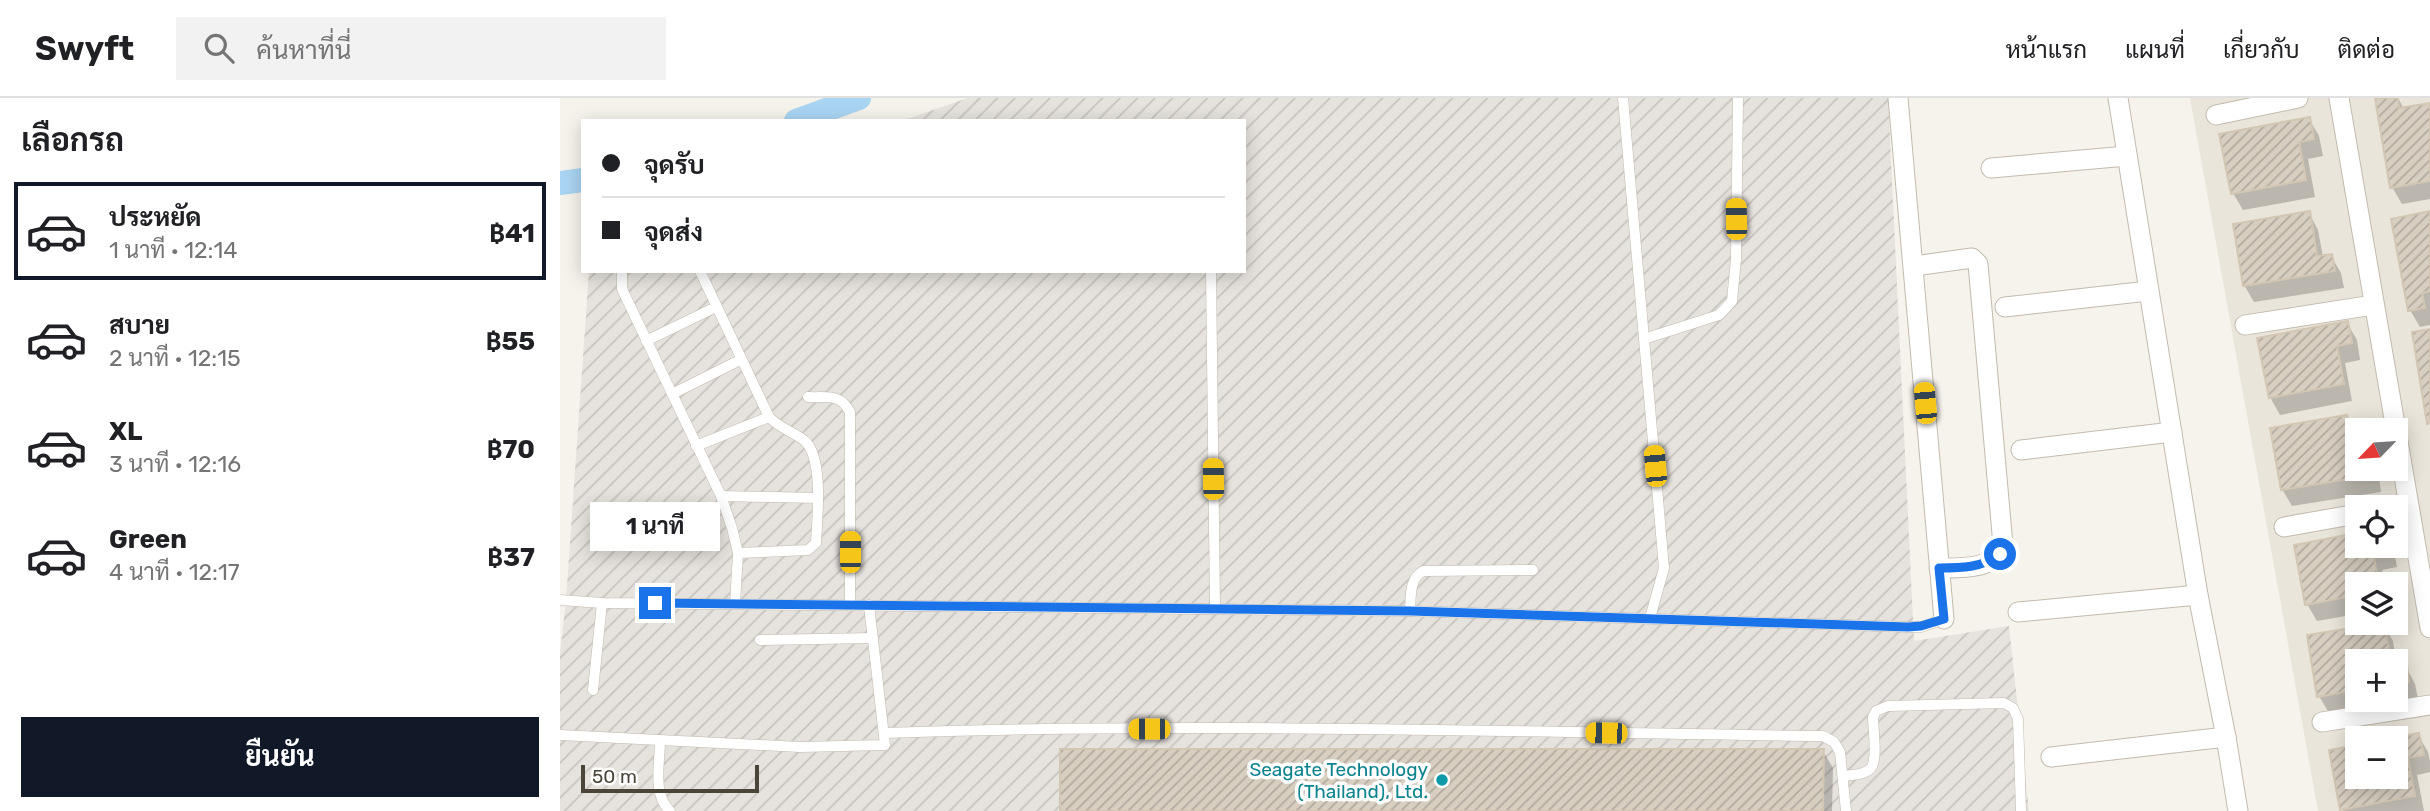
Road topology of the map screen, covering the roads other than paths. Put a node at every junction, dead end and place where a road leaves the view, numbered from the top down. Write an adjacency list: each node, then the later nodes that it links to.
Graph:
1 (1623, 98): 19 (lane)
2 (1738, 98): 19 (lane)
3 (1898, 98): 10 (street)
4 (2118, 98): 8 (street)
5 (2298, 98): 7 (street)
6 (2339, 98): 15 (street)
7 (2216, 115)
8 (2127, 156): 9 (street); 14 (street)
9 (1991, 168)
10 (1914, 266): 35 (street); 35 (street)
11 (622, 273): 20 (lane)
12 (701, 273): 16 (lane)
13 (1211, 273): 43 (lane)
14 (2148, 291): 17 (street); 25 (street)
15 (2373, 304): 18 (street); 28 (street)
16 (716, 307): 20 (lane); 21 (lane)
17 (2005, 307)
18 (2245, 325)
19 (1644, 339): 46 (lane)
20 (646, 341): 22 (lane)
21 (740, 360): 22 (lane); 24 (lane)
22 (672, 394): 26 (lane)
23 (808, 397): 41 (lane)
24 (769, 417): 26 (lane); 30 (lane)
25 (2172, 432): 27 (street); 37 (street)
26 (696, 446): 29 (lane)
27 (2021, 450)
28 (2399, 495)
29 (721, 496): 30 (lane); 34 (lane)
30 (817, 498): 34 (lane)
31 (2345, 516): 32 (street)
32 (2284, 527)
33 (2408, 535): 48 (street)
34 (738, 553): 40 (lane)
35 (1939, 568): 47 (street)
36 (1533, 570): 44 (lane)
37 (2198, 595): 45 (street); 56 (street)
38 (560, 600): 39 (lane)
39 (602, 603): 40 (lane); 51 (lane)
40 (735, 604): 41 (lane)
41 (850, 604): 42 (lane)
42 (869, 605): 43 (lane); 49 (lane)
43 (1215, 608): 44 (lane)
44 (1410, 611): 46 (lane)
45 (2018, 612)
46 (1650, 618): 47 (lane)
47 (1944, 619)
48 (2430, 628)
49 (873, 638): 50 (lane); 54 (lane)
50 (760, 640)
51 (593, 690)
52 (2430, 705): 53 (street)
53 (2322, 722)
54 (884, 733): 57 (lane); 59 (lane)
55 (560, 735): 57 (lane)
56 (2226, 737): 58 (street); 63 (street)
57 (660, 740): 60 (lane)
58 (2051, 757)
59 (1844, 776): 61 (lane); 62 (lane)
60 (670, 811)
61 (1846, 811)
62 (2021, 811)
63 (2238, 811)

